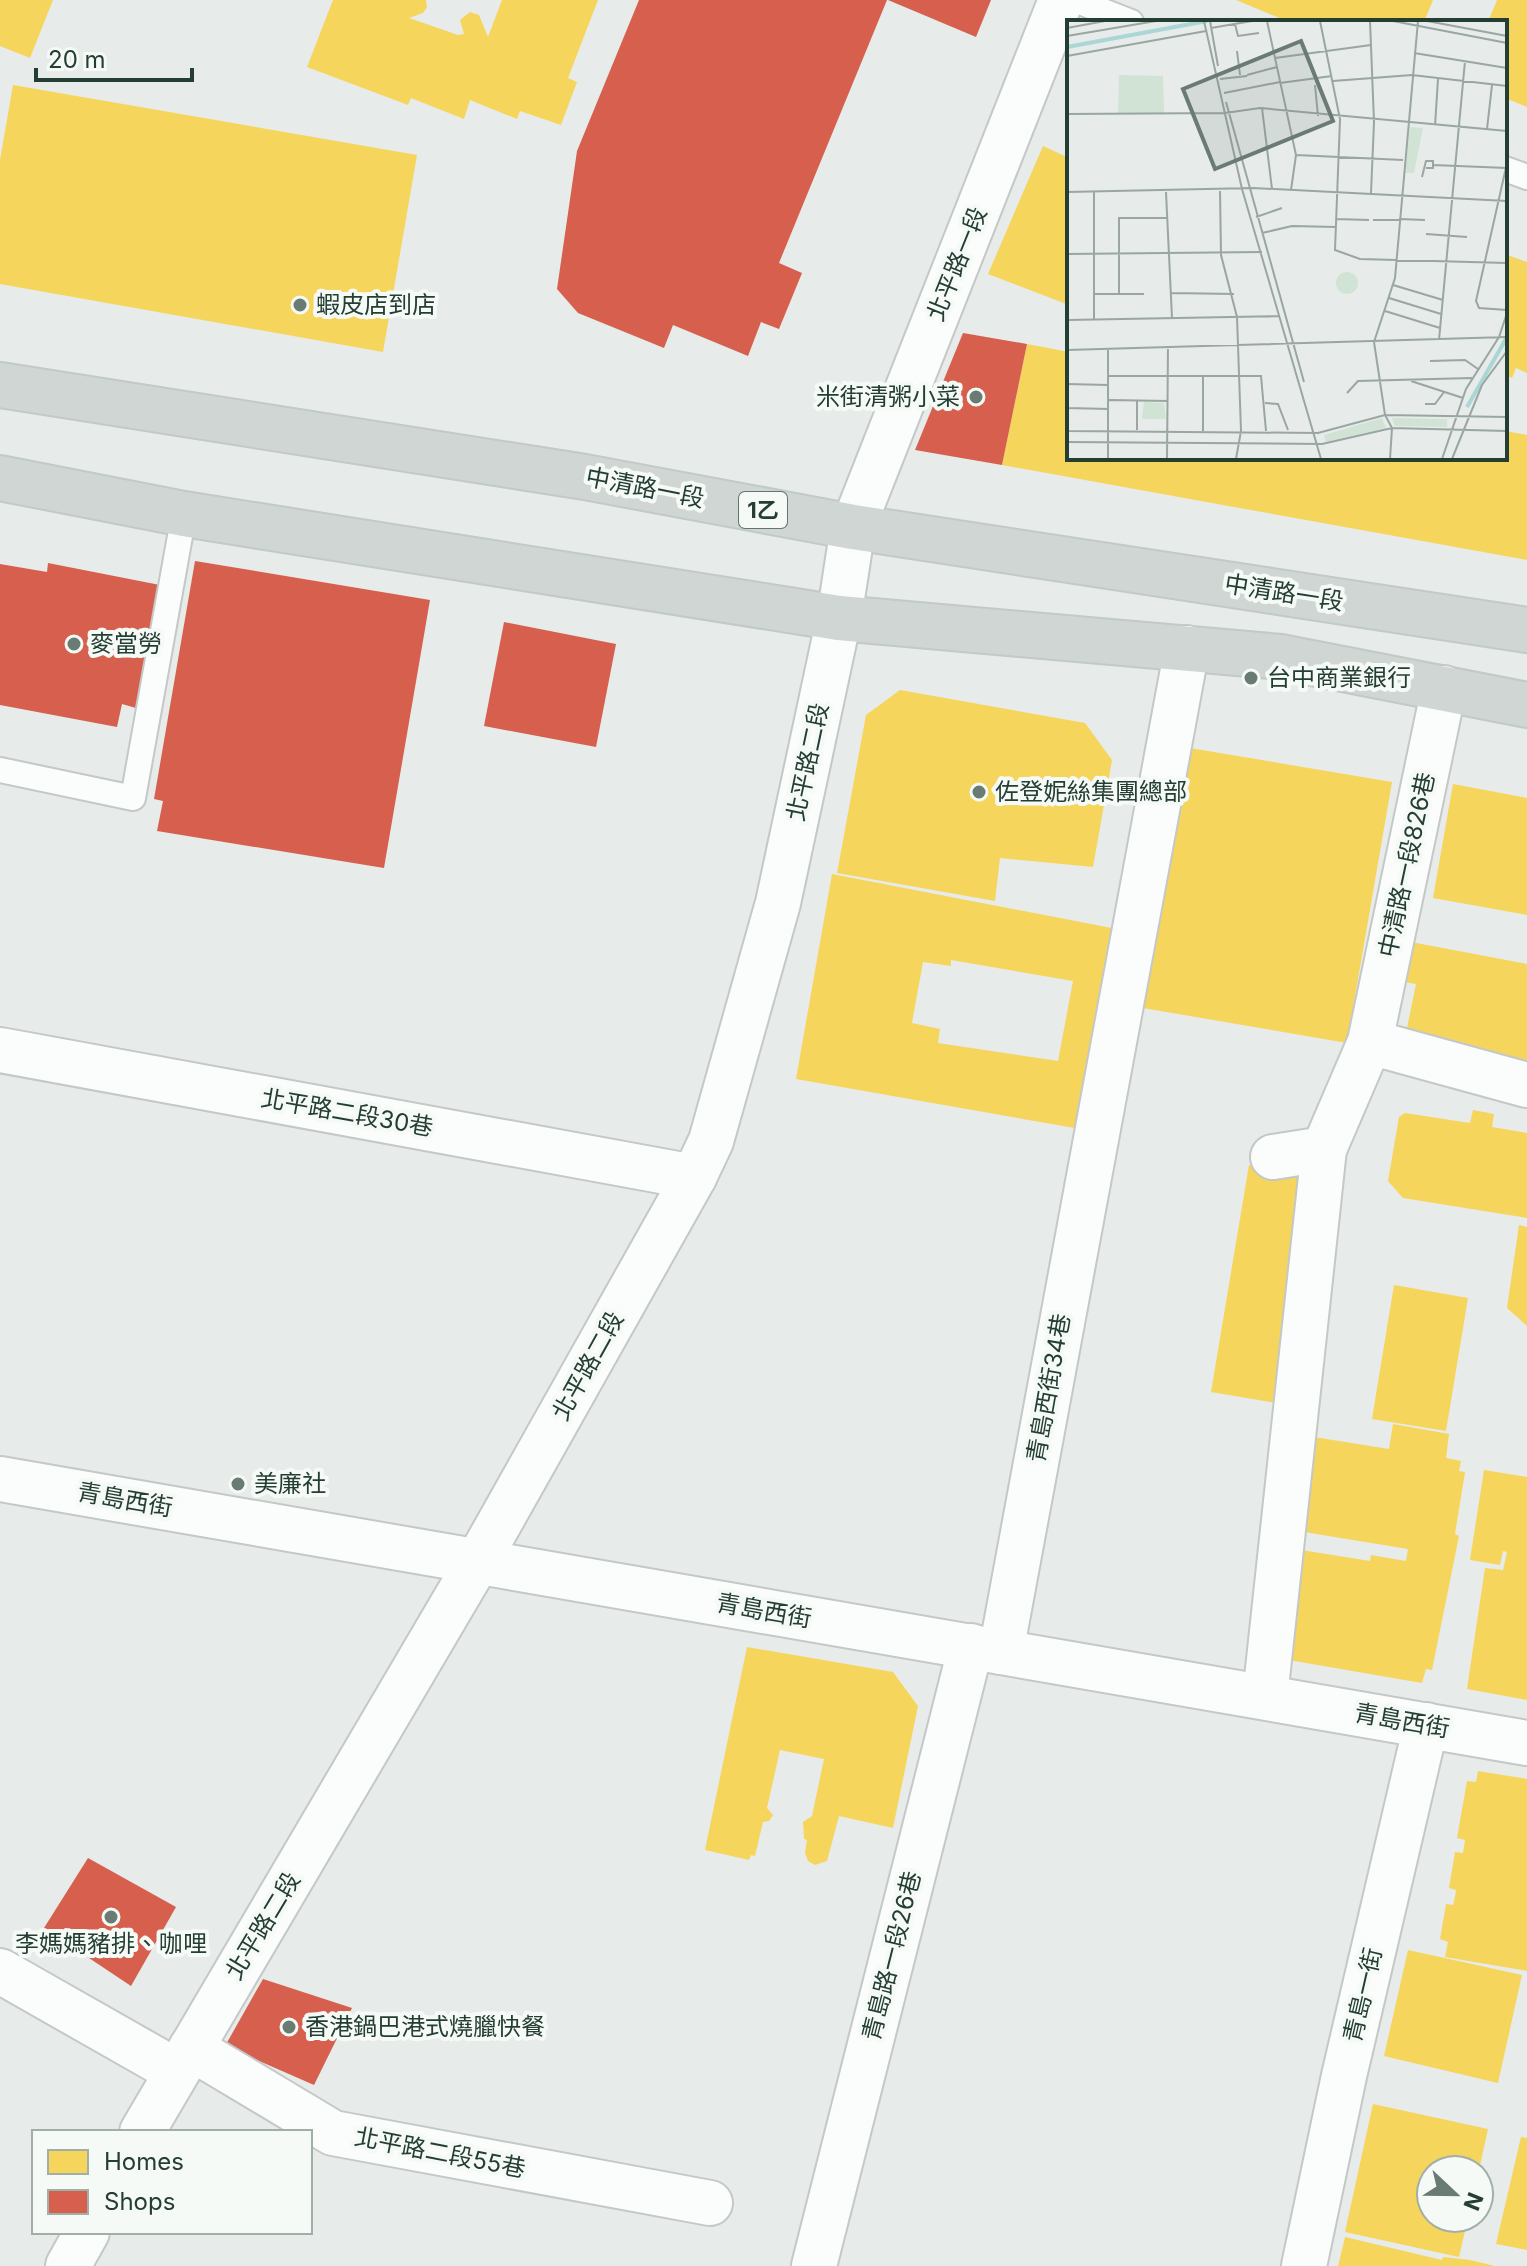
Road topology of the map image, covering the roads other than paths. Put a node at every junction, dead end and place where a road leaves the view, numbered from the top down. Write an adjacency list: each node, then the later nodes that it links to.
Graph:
1 (1061, 0): 9 (street, 北平路一段)
2 (1075, 0): 3 (lane)
3 (1126, 20)
4 (1507, 170): 5 (lane)
5 (1527, 177)
6 (0, 385): 9 (main road, 中清路一段 / 1乙)
7 (0, 478): 8 (main road)
8 (184, 514): 10 (main road); 15 (lane)
9 (853, 527): 10 (street, 北平路二段); 11 (main road, 中清路一段 / 1乙)
10 (839, 618): 12 (main road); 21 (street, 北平路二段)
11 (1527, 630)
12 (1187, 648): 13 (main road); 24 (street, 青島西街34巷)
13 (1444, 688): 14 (main road); 16 (street, 中清路一段826巷)
14 (1527, 705)
15 (0, 770)
16 (1370, 1042): 18 (street); 19 (street, 中清路一段826巷)
17 (0, 1050): 21 (street, 北平路二段30巷)
18 (1527, 1085)
19 (1324, 1149): 20 (street); 25 (street, 中清路一段826巷)
20 (1273, 1157)
21 (694, 1177): 23 (street, 北平路二段)
22 (0, 1479): 23 (street, 青島西街)
23 (478, 1561): 24 (street, 青島西街); 29 (street, 北平路二段)
24 (986, 1649): 25 (street, 青島西街); 34 (street, 青島路一段26巷)
25 (1265, 1697): 26 (street, 青島西街)
26 (1426, 1725): 27 (street, 青島西街); 35 (street, 青島一街)
27 (1527, 1743)
28 (0, 1971): 29 (street, 北平路二段55巷)
29 (183, 2060): 30 (street, 北平路二段); 31 (street, 北平路二段55巷)
30 (143, 2130)
31 (710, 2203)
32 (86, 2234): 33 (street)
33 (68, 2266)
34 (814, 2266)
35 (1304, 2266)

